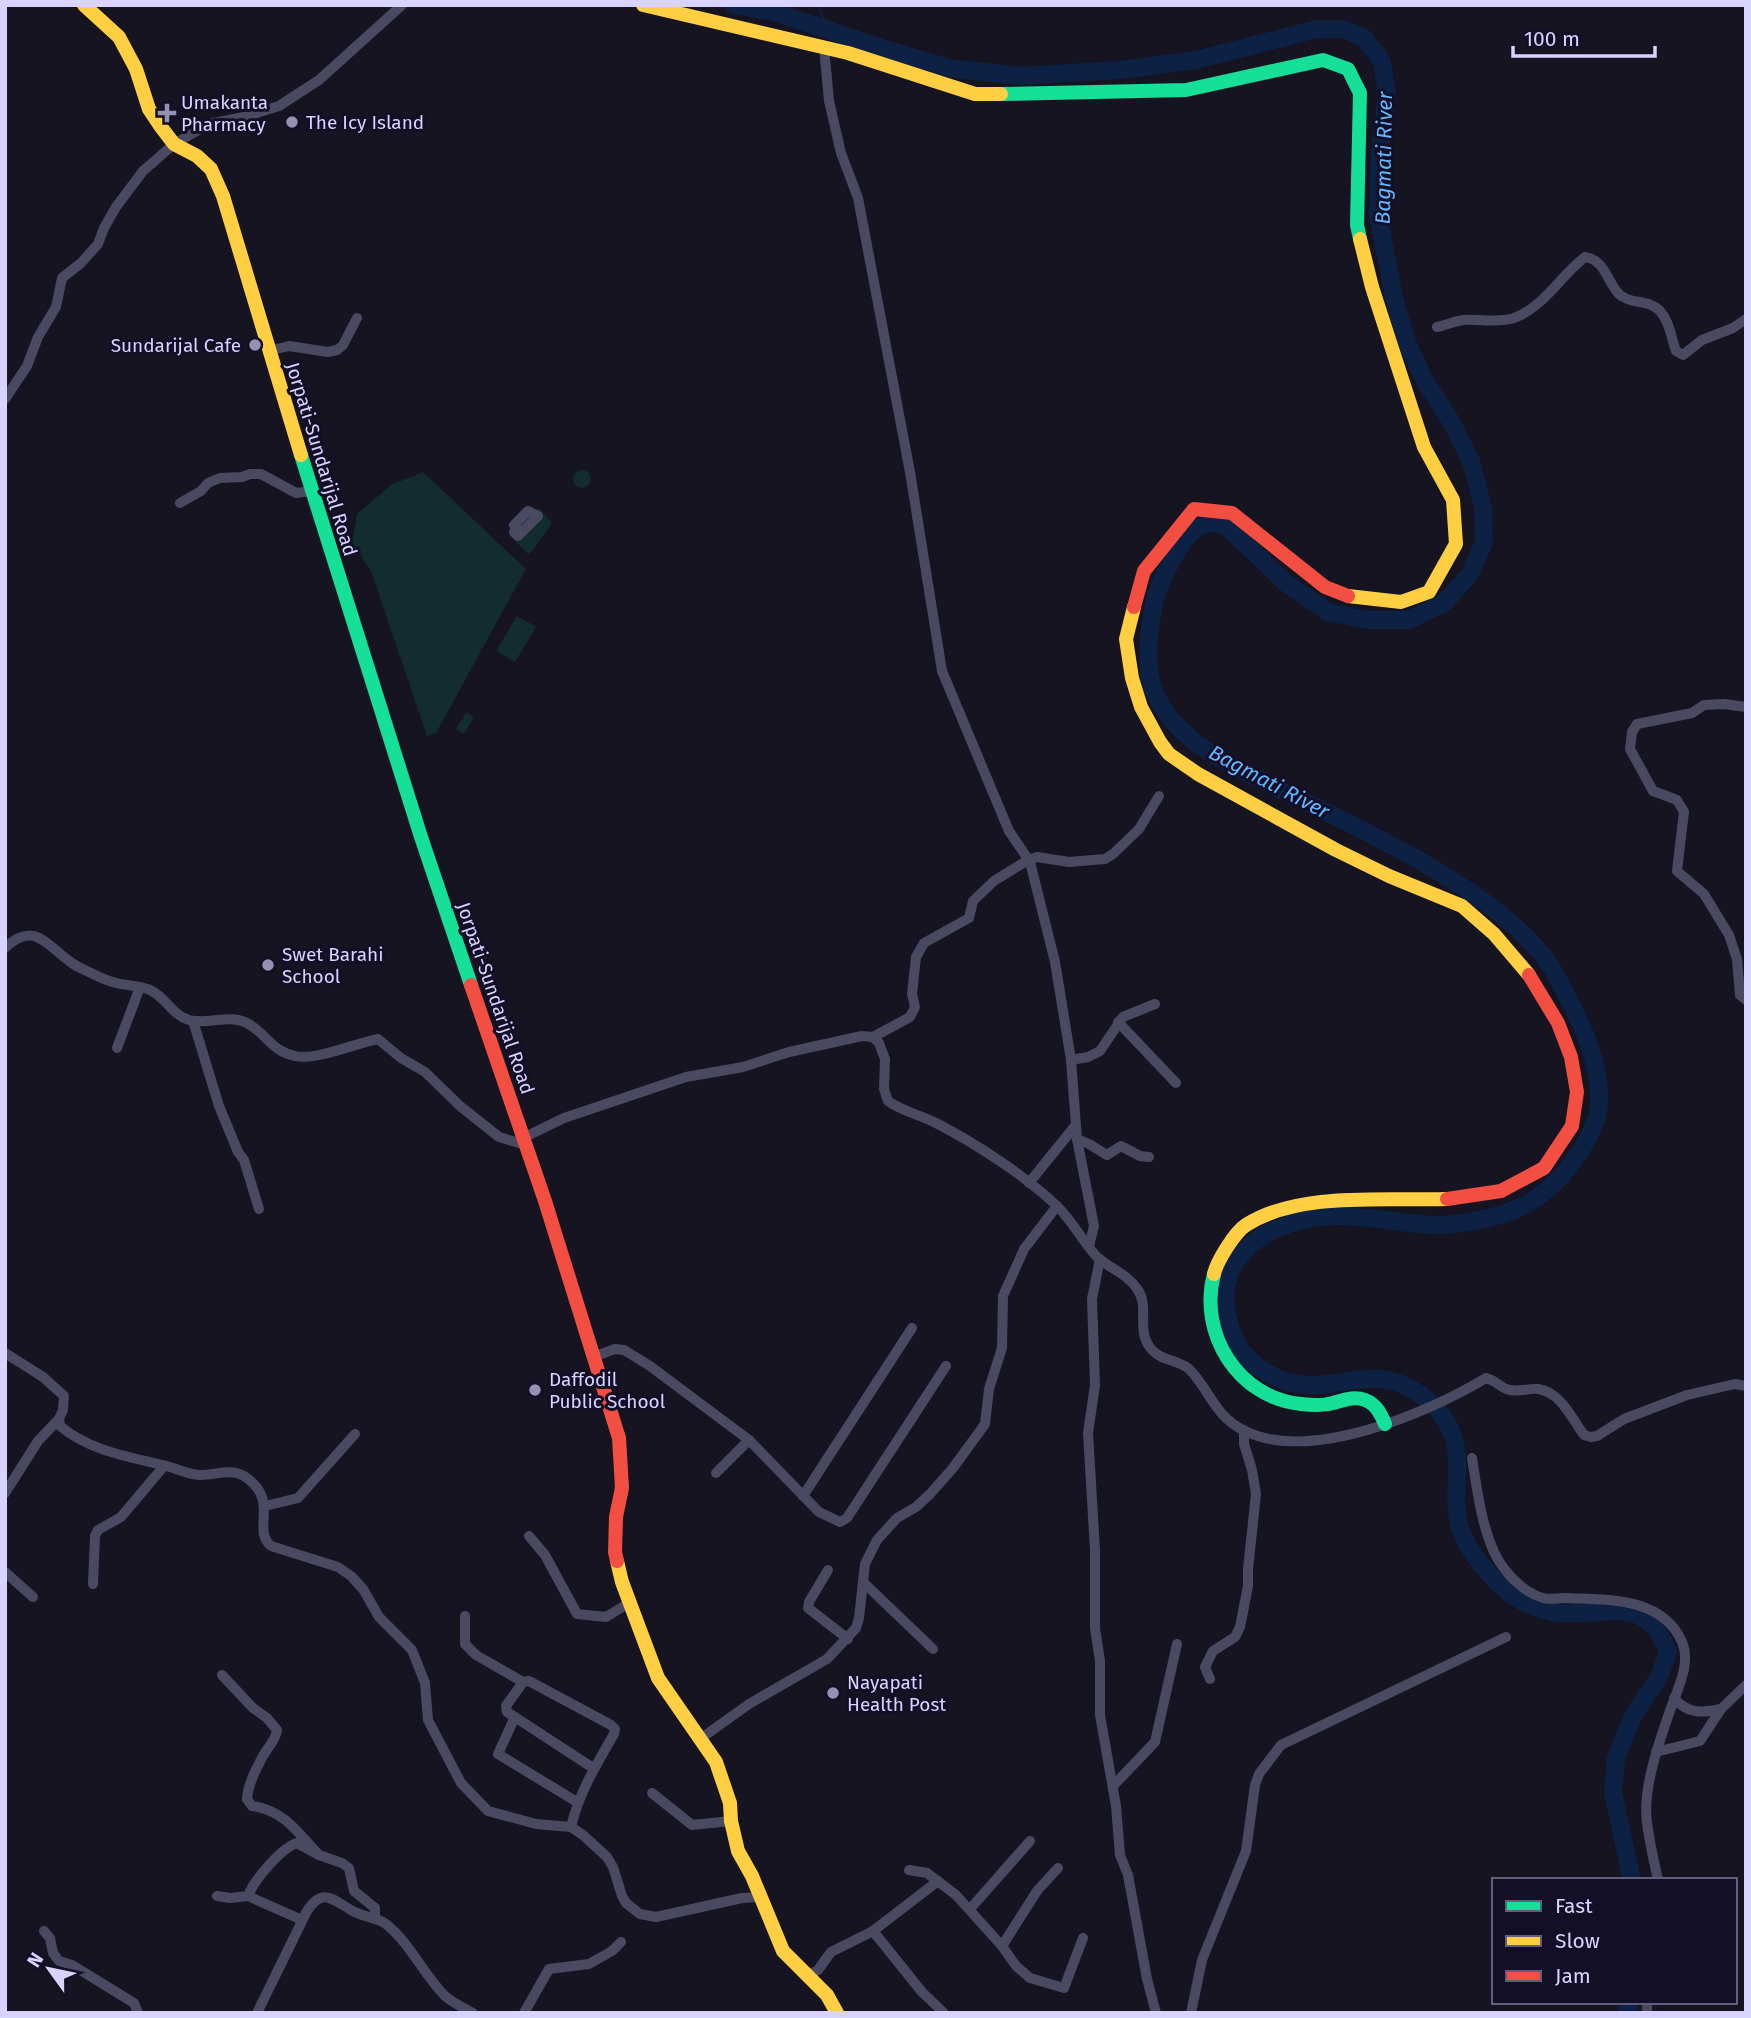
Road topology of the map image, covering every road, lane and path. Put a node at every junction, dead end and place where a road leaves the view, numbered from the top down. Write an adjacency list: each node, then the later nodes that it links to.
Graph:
1 (84, 5): 5 (street, Jorpati-Sundarijal Road)
2 (402, 5): 5 (street)
3 (643, 5): 4 (street)
4 (824, 47): 15 (street); 41 (street)
5 (174, 144): 9 (street, Jorpati-Sundarijal Road); 10 (street)
6 (357, 318): 9 (street)
7 (1746, 319): 8 (street)
8 (1437, 327)
9 (268, 351): 11 (street, Jorpati-Sundarijal Road)
10 (5, 399)
11 (312, 491): 12 (street); 28 (street, Jorpati-Sundarijal Road)
12 (180, 503)
13 (1746, 707): 18 (street)
14 (1159, 796): 15 (street)
15 (1028, 860): 22 (street); 24 (street)
16 (5, 948): 17 (street)
17 (140, 987): 20 (street); 23 (street)
18 (1746, 1000)
19 (1155, 1004): 21 (street)
20 (193, 1021): 28 (street); 32 (street)
21 (1118, 1022): 24 (street); 25 (street)
22 (873, 1037): 28 (street); 30 (street)
23 (117, 1048)
24 (1071, 1060): 26 (street)
25 (1176, 1083)
26 (1075, 1126): 27 (street); 30 (street)
27 (1077, 1139): 29 (street); 33 (street)
28 (524, 1141): 37 (street, Jorpati-Sundarijal Road)
29 (1149, 1157)
30 (1029, 1183): 31 (street)
31 (1057, 1206): 33 (street); 54 (street)
32 (259, 1209)
33 (1089, 1246): 34 (street)
34 (1100, 1259): 42 (street); 73 (street)
35 (912, 1328): 49 (street)
36 (5, 1353): 40 (street)
37 (593, 1357): 44 (street); 57 (street, Jorpati-Sundarijal Road)
38 (946, 1366): 49 (street)
39 (1746, 1386): 41 (street)
40 (59, 1419): 46 (street); 48 (street)
41 (1385, 1424): 42 (street)
42 (1244, 1430): 64 (street)
43 (355, 1434): 50 (street)
44 (749, 1440): 47 (street); 49 (street)
45 (1472, 1458): 67 (street)
46 (164, 1465): 50 (street); 55 (street)
47 (716, 1473)
48 (5, 1493)
49 (803, 1496)
50 (265, 1506): 77 (street)
51 (529, 1536): 57 (street)
52 (828, 1570): 60 (street)
53 (5, 1572): 56 (street)
54 (863, 1582): 60 (street); 62 (street)
55 (93, 1584)
56 (33, 1597)
57 (629, 1603): 70 (street, Jorpati-Sundarijal Road)
58 (465, 1616): 65 (street)
59 (1506, 1637): 103 (street)
60 (848, 1639): 70 (street)
61 (1177, 1644): 73 (street)
62 (933, 1649)
63 (222, 1675): 79 (street)
64 (1210, 1679)
65 (523, 1682): 69 (street); 72 (street)
66 (1746, 1685): 68 (street)
67 (1674, 1698): 68 (street); 71 (street)
68 (1721, 1709): 71 (street)
69 (515, 1717): 72 (street); 75 (street)
70 (700, 1739): 76 (street, Jorpati-Sundarijal Road)
71 (1656, 1752): 82 (street)
72 (593, 1768): 75 (street)
73 (1112, 1786): 102 (street)
74 (652, 1793): 76 (street)
75 (577, 1802): 77 (street)
76 (731, 1821): 86 (street, Jorpati-Sundarijal Road)
77 (571, 1827): 86 (street)
78 (1030, 1842): 87 (street)
79 (319, 1855): 85 (street); 88 (street)
80 (1058, 1868): 94 (street)
81 (909, 1870): 83 (street)
82 (1658, 1878)
83 (938, 1881): 87 (street); 91 (street)
84 (217, 1896): 85 (street)
85 (248, 1896): 89 (street)
86 (760, 1897): 95 (street, Jorpati-Sundarijal Road)
87 (970, 1909): 94 (street)
88 (375, 1919): 89 (street); 99 (street)
89 (302, 1920): 98 (street)
90 (44, 1931): 97 (street)
91 (873, 1931): 95 (street); 96 (street)
92 (1083, 1938): 94 (street)
93 (621, 1942): 100 (street)
94 (1002, 1945)
95 (809, 1975): 101 (street, Jorpati-Sundarijal Road)
96 (943, 2012)
97 (138, 2013)
98 (257, 2013)
99 (473, 2013)
100 (524, 2013)
101 (837, 2013)
102 (1156, 2013)
103 (1191, 2013)

